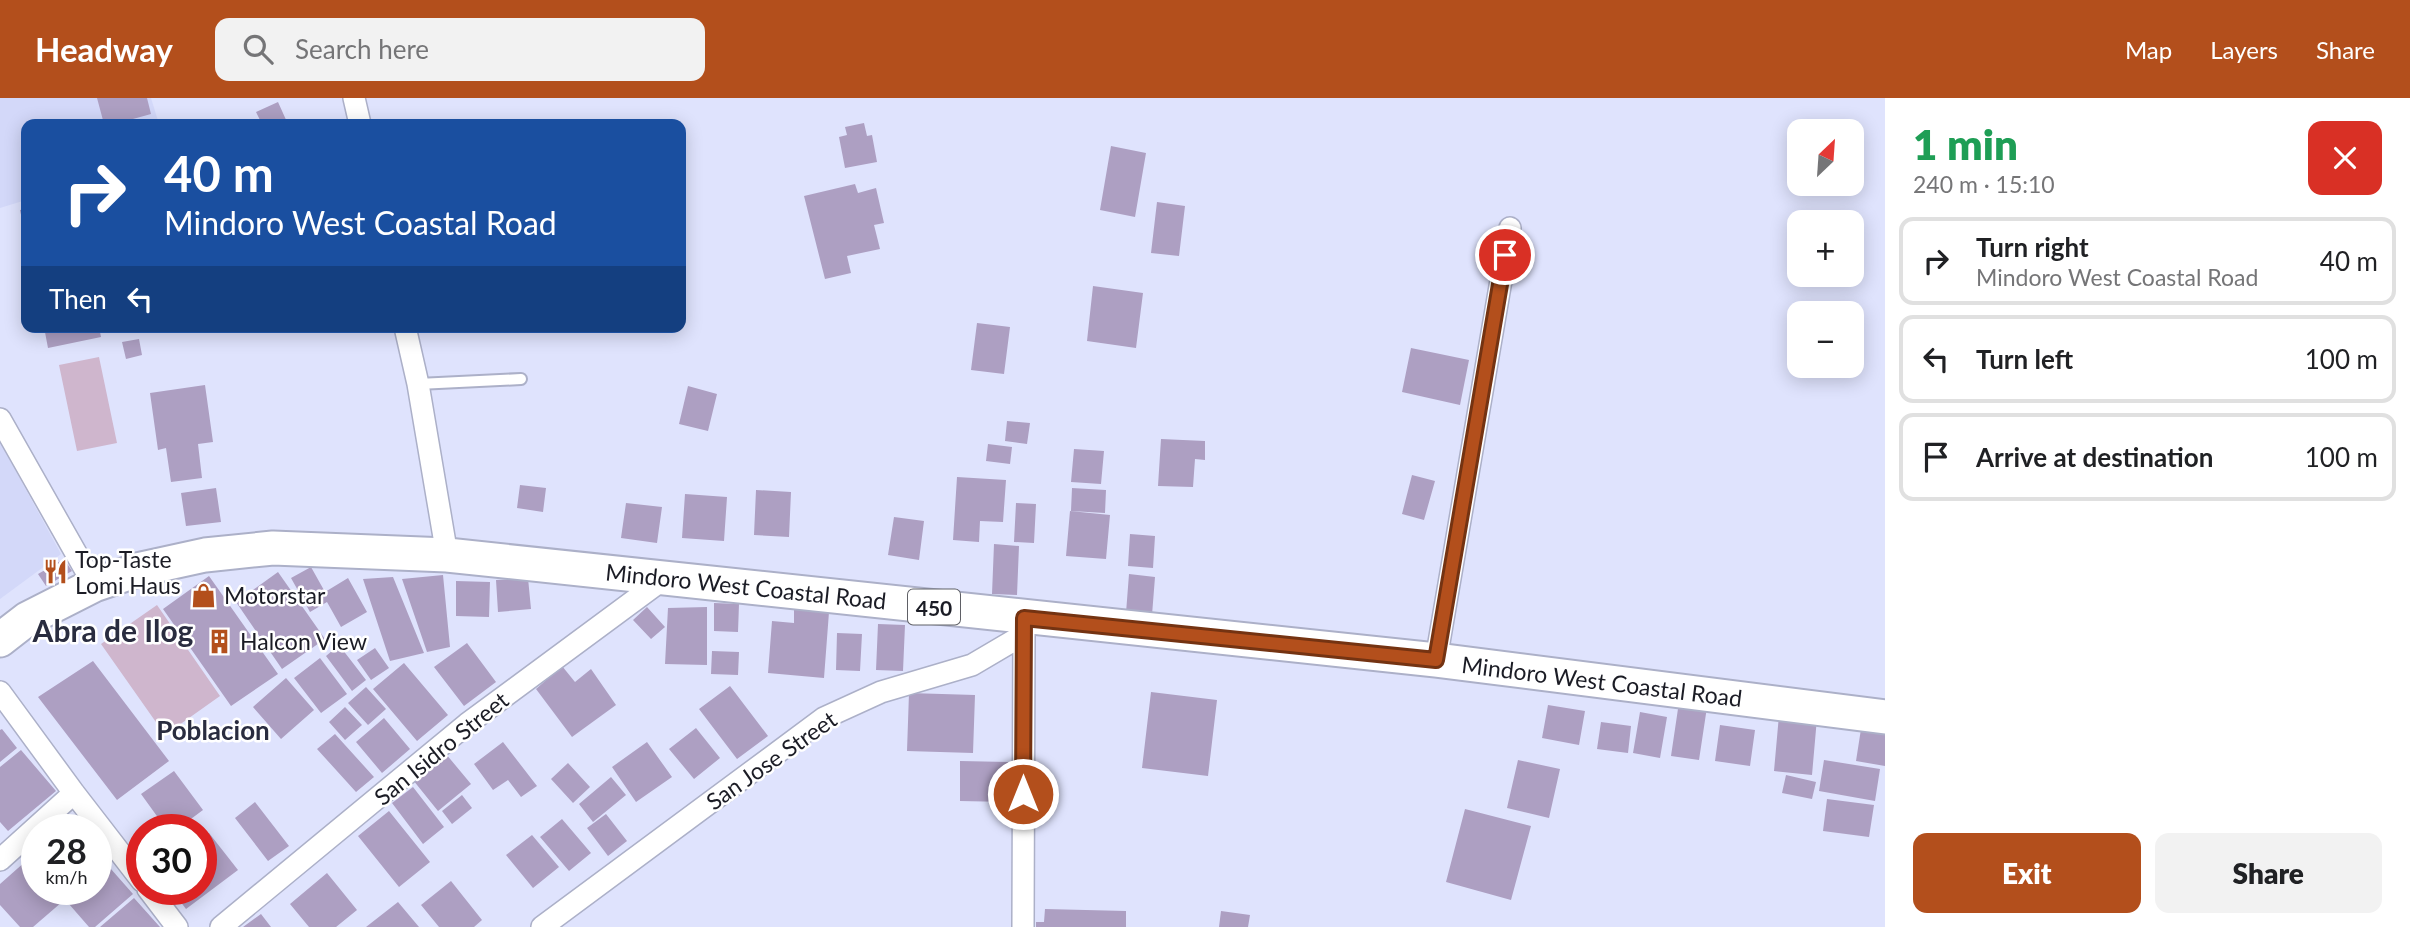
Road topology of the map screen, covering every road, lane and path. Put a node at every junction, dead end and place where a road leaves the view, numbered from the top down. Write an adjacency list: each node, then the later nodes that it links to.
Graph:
1 (354, 98): 2 (street)
2 (359, 119)
3 (1510, 228): 13 (street)
4 (406, 333): 6 (street)
5 (520, 379): 6 (lane)
6 (418, 384): 8 (street)
7 (0, 419): 10 (street)
8 (447, 555): 9 (main road, Mindoro West Coastal Road / 450); 10 (main road, Mindoro West Coastal Road / 450)
9 (666, 577): 11 (main road, Mindoro West Coastal Road / 450); 21 (street, San Isidro Street)
10 (94, 585): 12 (main road, Mindoro West Coastal Road / 450)
11 (1024, 626): 13 (main road, Mindoro West Coastal Road / 450); 22 (street, San Jose Street); 23 (street)
12 (0, 640)
13 (1436, 660): 15 (main road, Mindoro West Coastal Road / 450)
14 (0, 692): 16 (street)
15 (1885, 717)
16 (74, 793): 17 (street); 18 (street)
17 (0, 860)
18 (126, 860)
19 (160, 905): 20 (street)
20 (177, 927)
21 (221, 927)
22 (542, 927)
23 (1023, 927)

